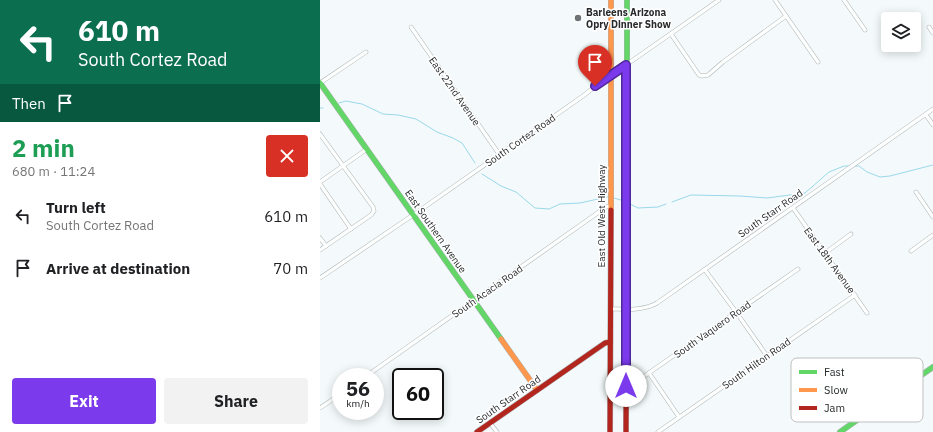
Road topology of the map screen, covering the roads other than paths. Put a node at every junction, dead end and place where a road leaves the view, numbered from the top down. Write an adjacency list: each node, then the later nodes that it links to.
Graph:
1 (611, 0): 15 (main road, East Old West Highway)
2 (627, 0): 14 (main road)
3 (719, 0): 11 (street, South Cortez Road)
4 (775, 0): 6 (street)
5 (844, 0): 9 (street)
6 (786, 16): 11 (street); 13 (street)
7 (411, 27): 22 (street, East 22nd Avenue)
8 (929, 27): 10 (street)
9 (865, 30)
10 (933, 33)
11 (671, 34): 14 (street, South Cortez Road)
12 (366, 52): 16 (street)
13 (818, 62)
14 (626, 65): 15 (street, South Cortez Road); 44 (main road)
15 (611, 75): 22 (street, South Cortez Road); 26 (main road, East Old West Highway)
16 (320, 83): 21 (main road, East Southern Avenue)
17 (933, 110): 18 (street, South Starr Road)
18 (926, 115): 19 (street); 27 (street, South Starr Road)
19 (933, 126)
20 (320, 134): 23 (street)
21 (367, 150): 23 (street); 28 (main road, East Southern Avenue)
22 (499, 154): 28 (street, South Cortez Road)
23 (343, 166): 24 (street); 30 (street)
24 (320, 183): 30 (street)
25 (916, 192): 29 (street)
26 (610, 200): 42 (street, South Acacia Road); 43 (main road, East Old West Highway)
27 (793, 208): 37 (street, East 18th Avenue); 39 (street, South Starr Road)
28 (413, 215): 40 (street, South Cortez Road); 42 (main road, East Southern Avenue)
29 (933, 217)
30 (351, 229): 34 (street)
31 (852, 234): 37 (street)
32 (933, 236): 36 (street)
33 (320, 238): 34 (street)
34 (326, 246): 35 (street)
35 (320, 250)
36 (910, 251)
37 (825, 253): 41 (street, East 18th Avenue)
38 (798, 269): 45 (street, South Vaquero Road)
39 (704, 270): 44 (street, South Starr Road); 45 (street)
40 (320, 278)
41 (855, 295): 46 (street, East 18th Avenue); 48 (street, South Hilton Road)
42 (474, 301): 50 (street, South Acacia Road); 54 (main road, East Southern Avenue)
43 (610, 309): 44 (street, South Starr Road); 47 (main road, East Old West Highway)
44 (626, 309): 53 (main road)
45 (736, 312): 48 (street); 51 (street, South Vaquero Road)
46 (867, 313)
47 (610, 342): 54 (main road, South Starr Road); 62 (main road, East Old West Highway)
48 (767, 356): 57 (street, South Hilton Road)
49 (933, 367): 52 (main road)
50 (378, 368)
51 (649, 373): 53 (street, South Vaquero Road); 57 (street)
52 (923, 374)
53 (626, 386): 63 (main road)
54 (537, 390): 59 (main road, South Starr Road)
55 (332, 400): 56 (street)
56 (320, 408)
57 (679, 417): 64 (street, South Hilton Road)
58 (854, 422): 65 (main road)
59 (490, 423): 60 (main road, South Starr Road); 61 (street)
60 (477, 432)
61 (497, 432)
62 (610, 432)
63 (626, 432)
64 (658, 432)
65 (840, 432)

